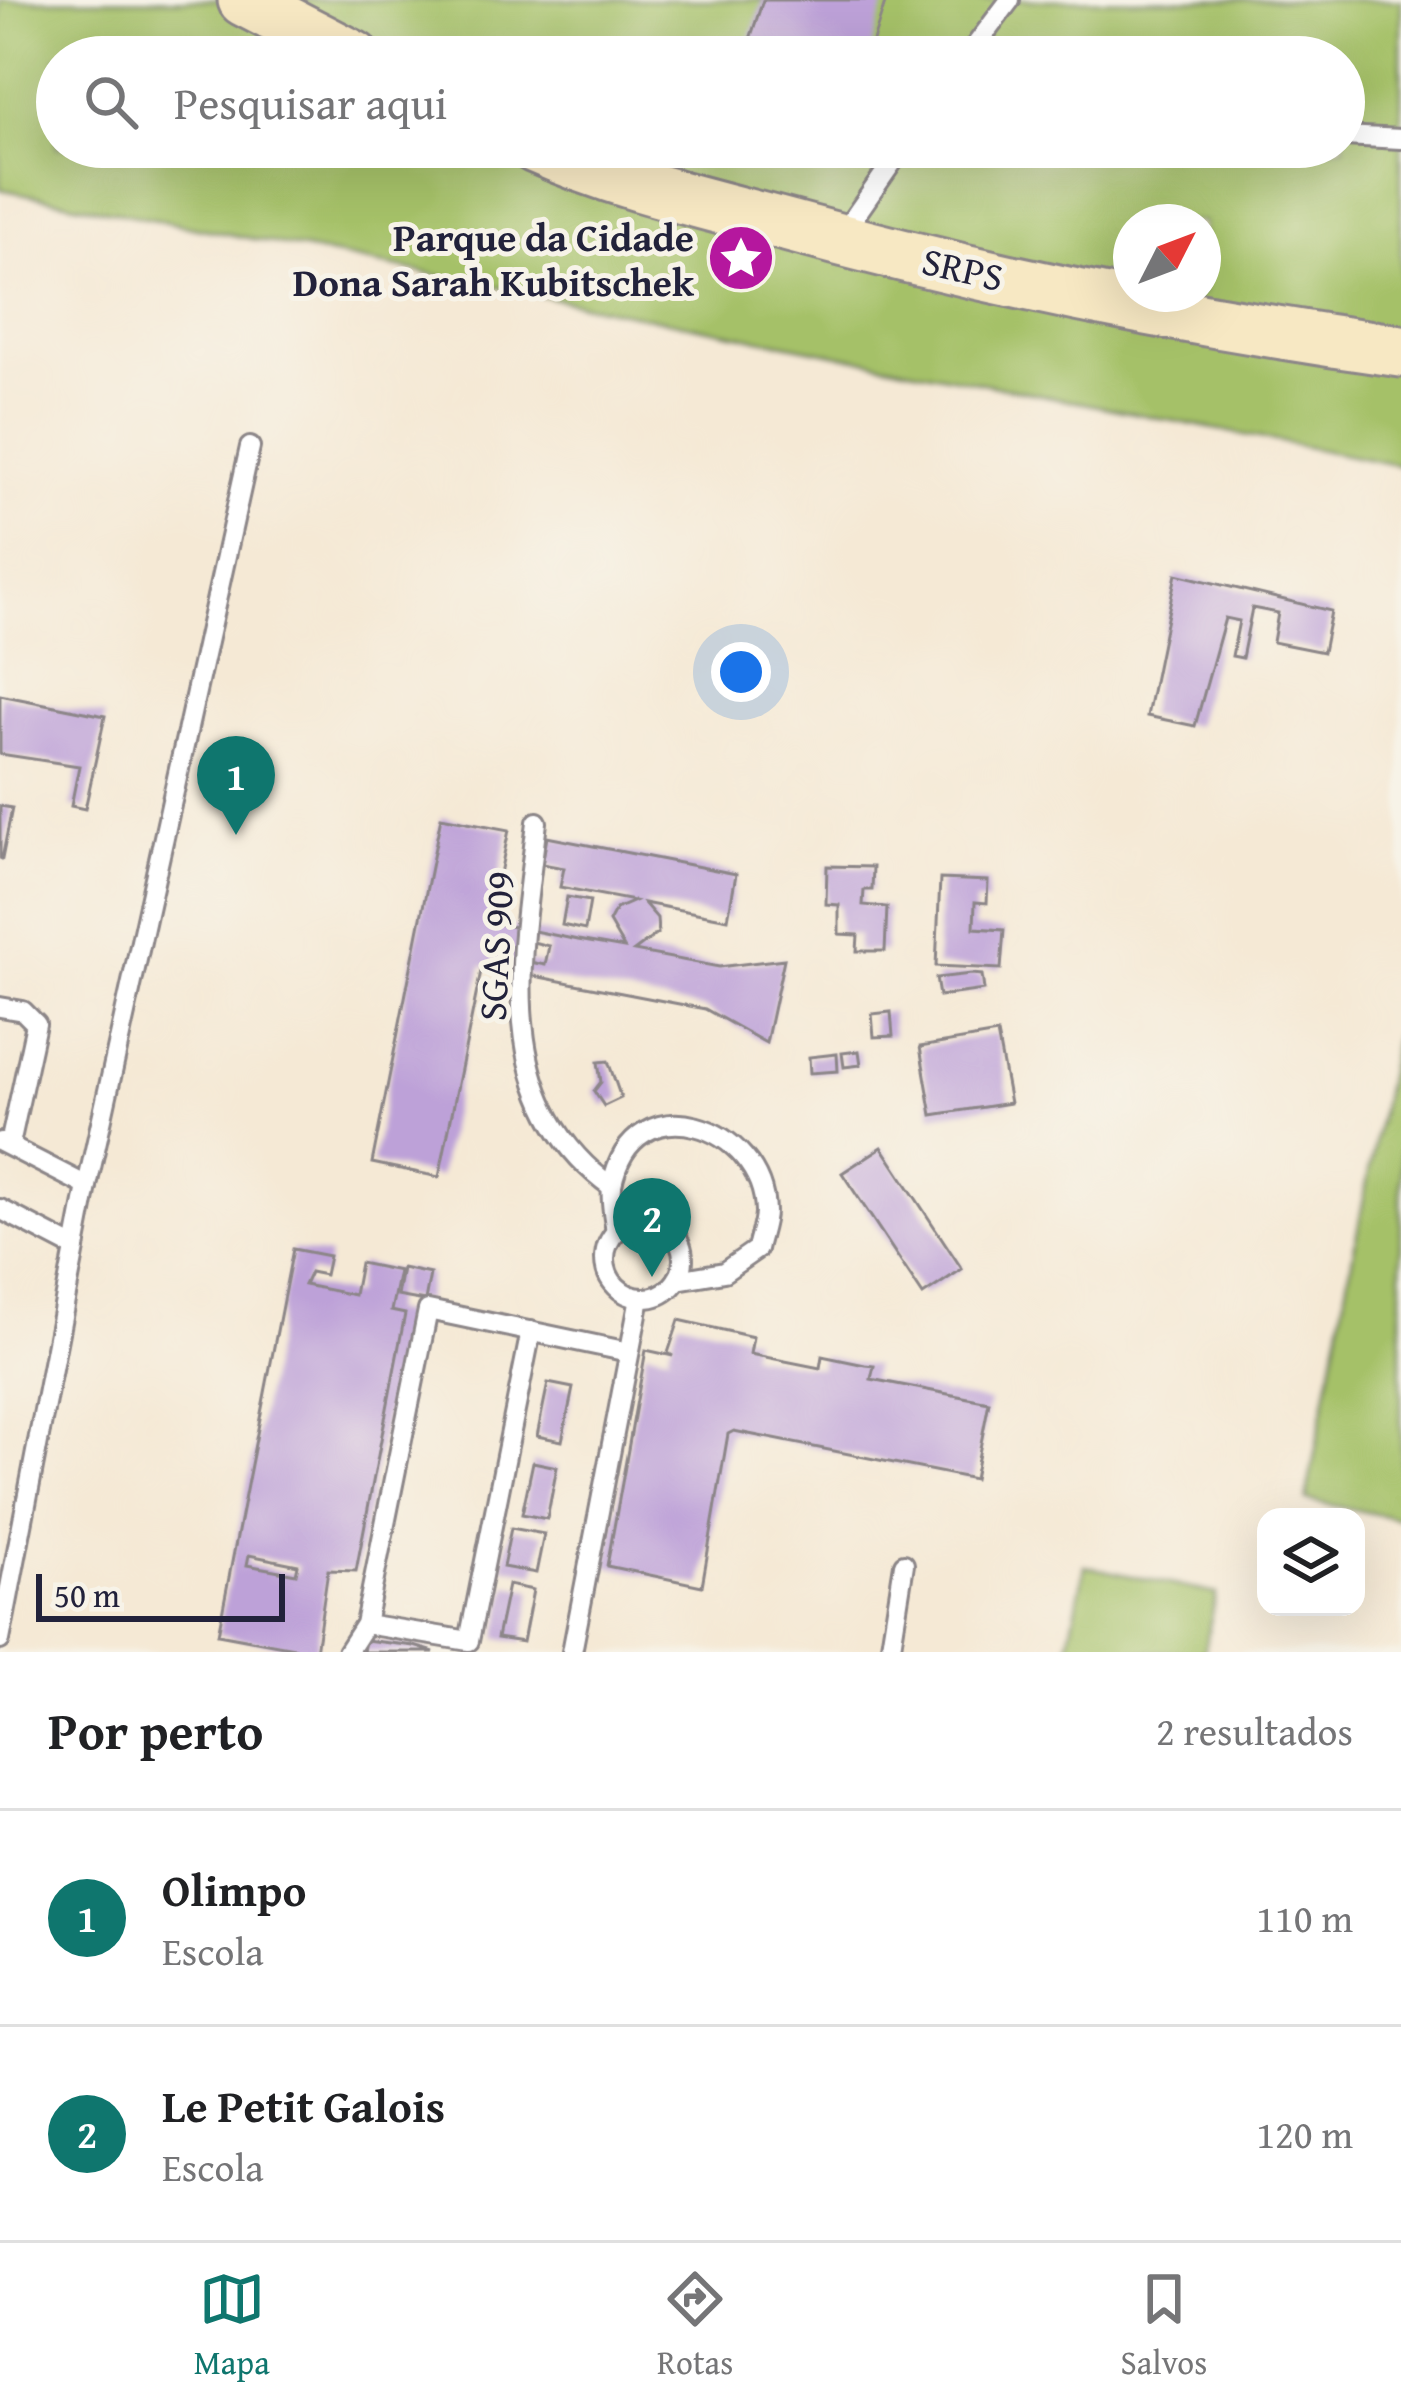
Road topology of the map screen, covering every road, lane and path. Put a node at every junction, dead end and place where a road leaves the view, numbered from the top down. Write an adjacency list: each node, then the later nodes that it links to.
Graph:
1 (244, 0): 3 (main road)
2 (1010, 0): 4 (lane)
3 (313, 36)
4 (983, 36)
5 (1365, 137): 6 (lane)
6 (1401, 139)
7 (582, 168): 9 (main road, SRPS)
8 (889, 168): 9 (lane)
9 (838, 240): 10 (main road, SRPS)
10 (1401, 351)
11 (250, 446): 15 (lane)
12 (537, 822): 16 (lane, SGAS 909)
13 (0, 1007): 14 (lane)
14 (5, 1143): 15 (lane)
15 (87, 1186): 19 (lane)
16 (612, 1187): 18 (lane); 20 (lane)
17 (0, 1209): 19 (lane)
18 (616, 1232): 20 (lane); 21 (lane)
19 (75, 1248): 26 (lane)
20 (677, 1280): 21 (lane)
21 (640, 1298): 23 (lane)
22 (531, 1331): 23 (lane); 25 (lane); 25 (lane)
23 (629, 1352): 28 (lane)
24 (904, 1564): 29 (lane)
25 (364, 1624): 27 (lane)
26 (0, 1640)
27 (347, 1652)
28 (572, 1652)
29 (890, 1652)

